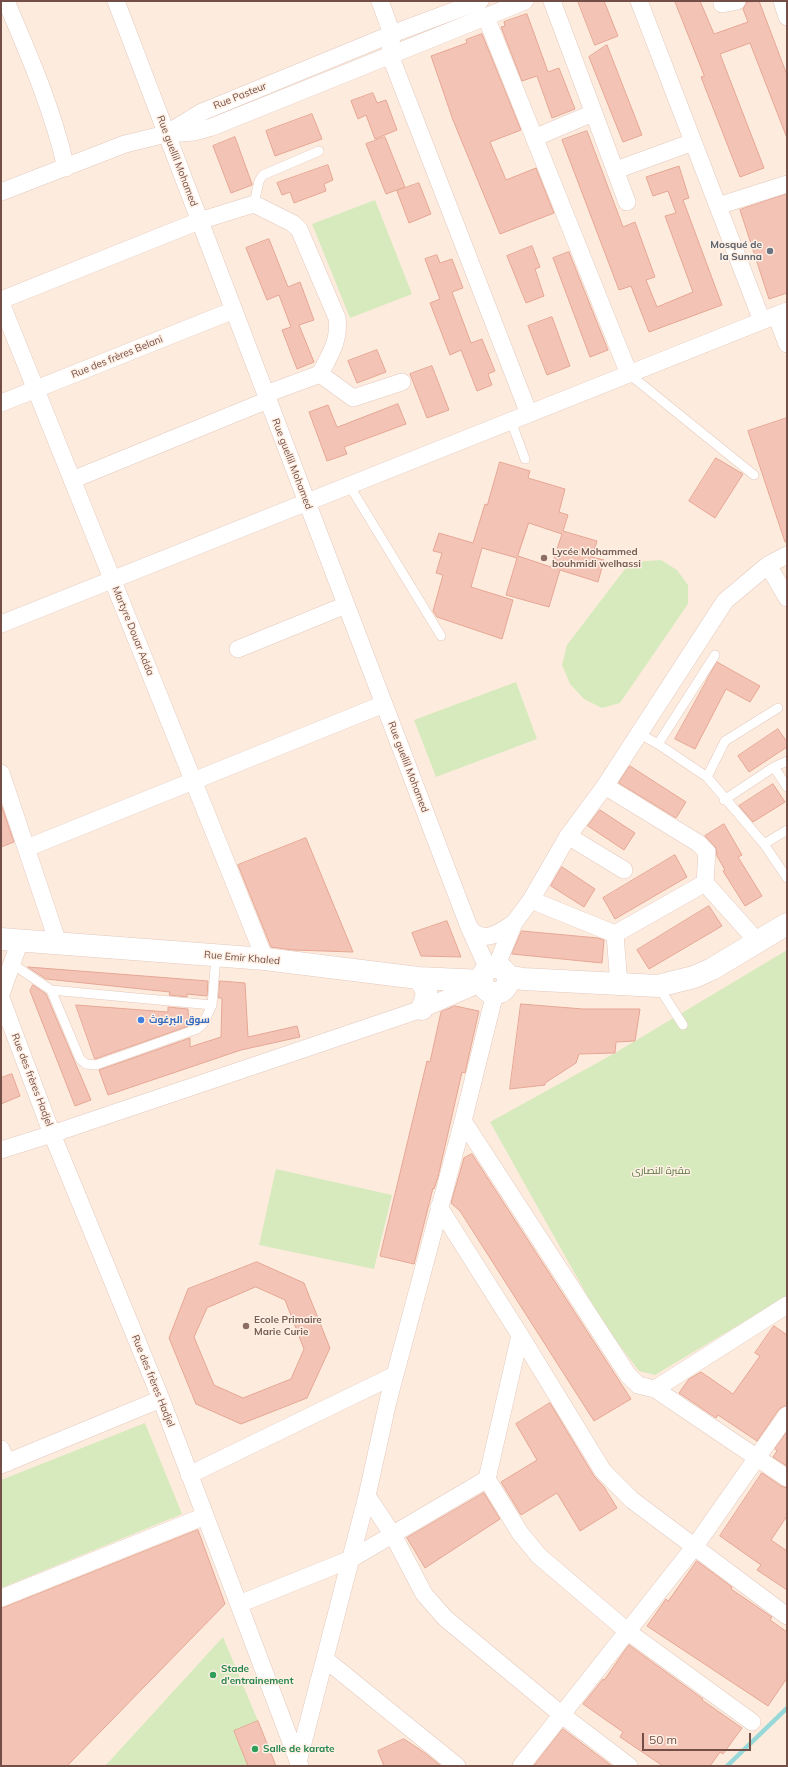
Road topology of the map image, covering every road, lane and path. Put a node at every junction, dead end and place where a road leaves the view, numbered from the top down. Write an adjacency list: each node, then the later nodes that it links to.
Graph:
1 (6, 1): 17 (street)
2 (116, 1): 13 (street, Rue guellil Mohamed)
3 (380, 1): 10 (street)
4 (525, 1): 8 (street)
5 (552, 1): 12 (street)
6 (640, 1): 15 (street)
7 (782, 1): 9 (street)
8 (483, 9): 10 (street, Rue Pasteur); 11 (street); 14 (street)
9 (787, 17)
10 (392, 34): 11 (street); 13 (street, Rue Pasteur)
11 (390, 55): 13 (street); 35 (street)
12 (593, 114): 14 (street); 18 (street)
13 (166, 134): 17 (street, Rue Pasteur); 24 (street, Rue guellil Mohamed)
14 (534, 138): 30 (street)
15 (693, 142): 18 (street); 23 (street)
16 (319, 151): 22 (lane)
17 (66, 168): 20 (street, Rue Pasteur)
18 (616, 170): 21 (street)
19 (787, 184): 23 (street)
20 (1, 192)
21 (627, 202)
22 (254, 204): 24 (street); 29 (street)
23 (718, 206): 27 (street)
24 (199, 221): 25 (street); 26 (street, Rue guellil Mohamed)
25 (1, 302): 32 (street, Martyre Douar Adda)
26 (234, 310): 32 (street, Rue des frères Belani); 33 (street, Rue guellil Mohamed)
27 (775, 316): 28 (street); 30 (street)
28 (787, 344)
29 (320, 374): 31 (street); 33 (street)
30 (630, 374): 35 (street); 38 (lane)
31 (402, 382)
32 (36, 389): 34 (street, Rue des frères Belani); 39 (street, Martyre Douar Adda)
33 (267, 397): 39 (street); 41 (street, Rue guellil Mohamed)
34 (1, 403)
35 (529, 414): 36 (street)
36 (511, 421): 37 (lane); 40 (street)
37 (525, 459)
38 (754, 475)
39 (72, 480): 44 (street, Martyre Douar Adda)
40 (349, 485): 41 (street); 48 (lane)
41 (307, 502): 44 (street); 46 (street, Rue guellil Mohamed)
42 (787, 555): 43 (street)
43 (768, 565): 45 (street); 53 (street)
44 (112, 580): 47 (street); 59 (street, Martyre Douar Adda)
45 (787, 598)
46 (346, 605): 49 (street); 51 (street, Rue guellil Mohamed)
47 (1, 624)
48 (441, 636)
49 (238, 649)
50 (715, 654): 54 (lane)
51 (384, 704): 59 (street); 73 (street, Rue guellil Mohamed)
52 (778, 708): 58 (lane)
53 (638, 733): 54 (lane); 60 (street)
54 (658, 744): 58 (lane)
55 (787, 761): 56 (lane)
56 (774, 768): 61 (lane); 62 (lane)
57 (1, 773): 66 (street)
58 (707, 777): 62 (lane)
59 (193, 781): 66 (street); 79 (street, Martyre Douar Adda)
60 (605, 786): 64 (street); 69 (street)
61 (787, 787)
62 (724, 800): 65 (lane)
63 (787, 830): 65 (lane)
64 (568, 836): 67 (street); 70 (street)
65 (764, 844): 68 (lane)
66 (27, 848): 77 (street)
67 (624, 870)
68 (787, 878)
69 (705, 883): 74 (street); 76 (street)
70 (531, 900): 71 (street); 74 (street)
71 (514, 923): 73 (street); 82 (street)
72 (787, 924): 76 (street, Rue Emir Khaled)
73 (469, 927): 82 (street, Rue guellil Mohamed)
74 (615, 934): 83 (street)
75 (10, 940): 77 (street, Rue Emir Khaled); 80 (street)
76 (757, 941): 84 (street, Rue Emir Khaled)
77 (58, 943): 78 (street, Rue Emir Khaled)
78 (216, 956): 79 (street, Rue Emir Khaled); 88 (lane)
79 (265, 959): 81 (street, Rue Emir Khaled)
80 (11, 963): 85 (lane); 86 (street)
81 (418, 978): 82 (street, Rue Emir Khaled); 89 (street)
82 (492, 978): 83 (street, Rue Emir Khaled); 89 (street); 91 (street)
83 (619, 985): 84 (street, Rue Emir Khaled)
84 (658, 986): 90 (lane)
85 (51, 990): 88 (lane); 88 (lane)
86 (1, 994)
87 (1, 998): 92 (street, Rue des frères Hadjel)
88 (212, 1005)
89 (422, 1009): 92 (street)
90 (683, 1025)
91 (463, 1121): 94 (street); 98 (street)
92 (52, 1134): 93 (street); 99 (street, Rue des frères Hadjel)
93 (1, 1150)
94 (439, 1207): 96 (street); 97 (street)
95 (787, 1305): 98 (street)
96 (520, 1335): 105 (street); 109 (street)
97 (396, 1375): 103 (street); 106 (street)
98 (655, 1389): 101 (street)
99 (161, 1399): 102 (street); 103 (street, Rue des frères Hadjel)
100 (787, 1415): 101 (street)
101 (758, 1458): 104 (street); 109 (street)
102 (3, 1459)
103 (189, 1475): 107 (street, Rue des frères Hadjel)
104 (787, 1478)
105 (486, 1479): 108 (street); 114 (street)
106 (367, 1496): 108 (street); 110 (street)
107 (205, 1516): 111 (street); 112 (street, Rue des frères Hadjel)
108 (393, 1535): 110 (street); 116 (street)
109 (696, 1546): 113 (street); 114 (street)
110 (351, 1559): 112 (street); 115 (street)
111 (1, 1598)
112 (238, 1604): 118 (street, Rue des frères Hadjel)
113 (787, 1616)
114 (627, 1631): 116 (street); 117 (street)
115 (325, 1659): 118 (street); 119 (street)
116 (562, 1715): 120 (street); 121 (street)
117 (752, 1722)
118 (299, 1764)
119 (457, 1766)
120 (521, 1766)
121 (629, 1766)

